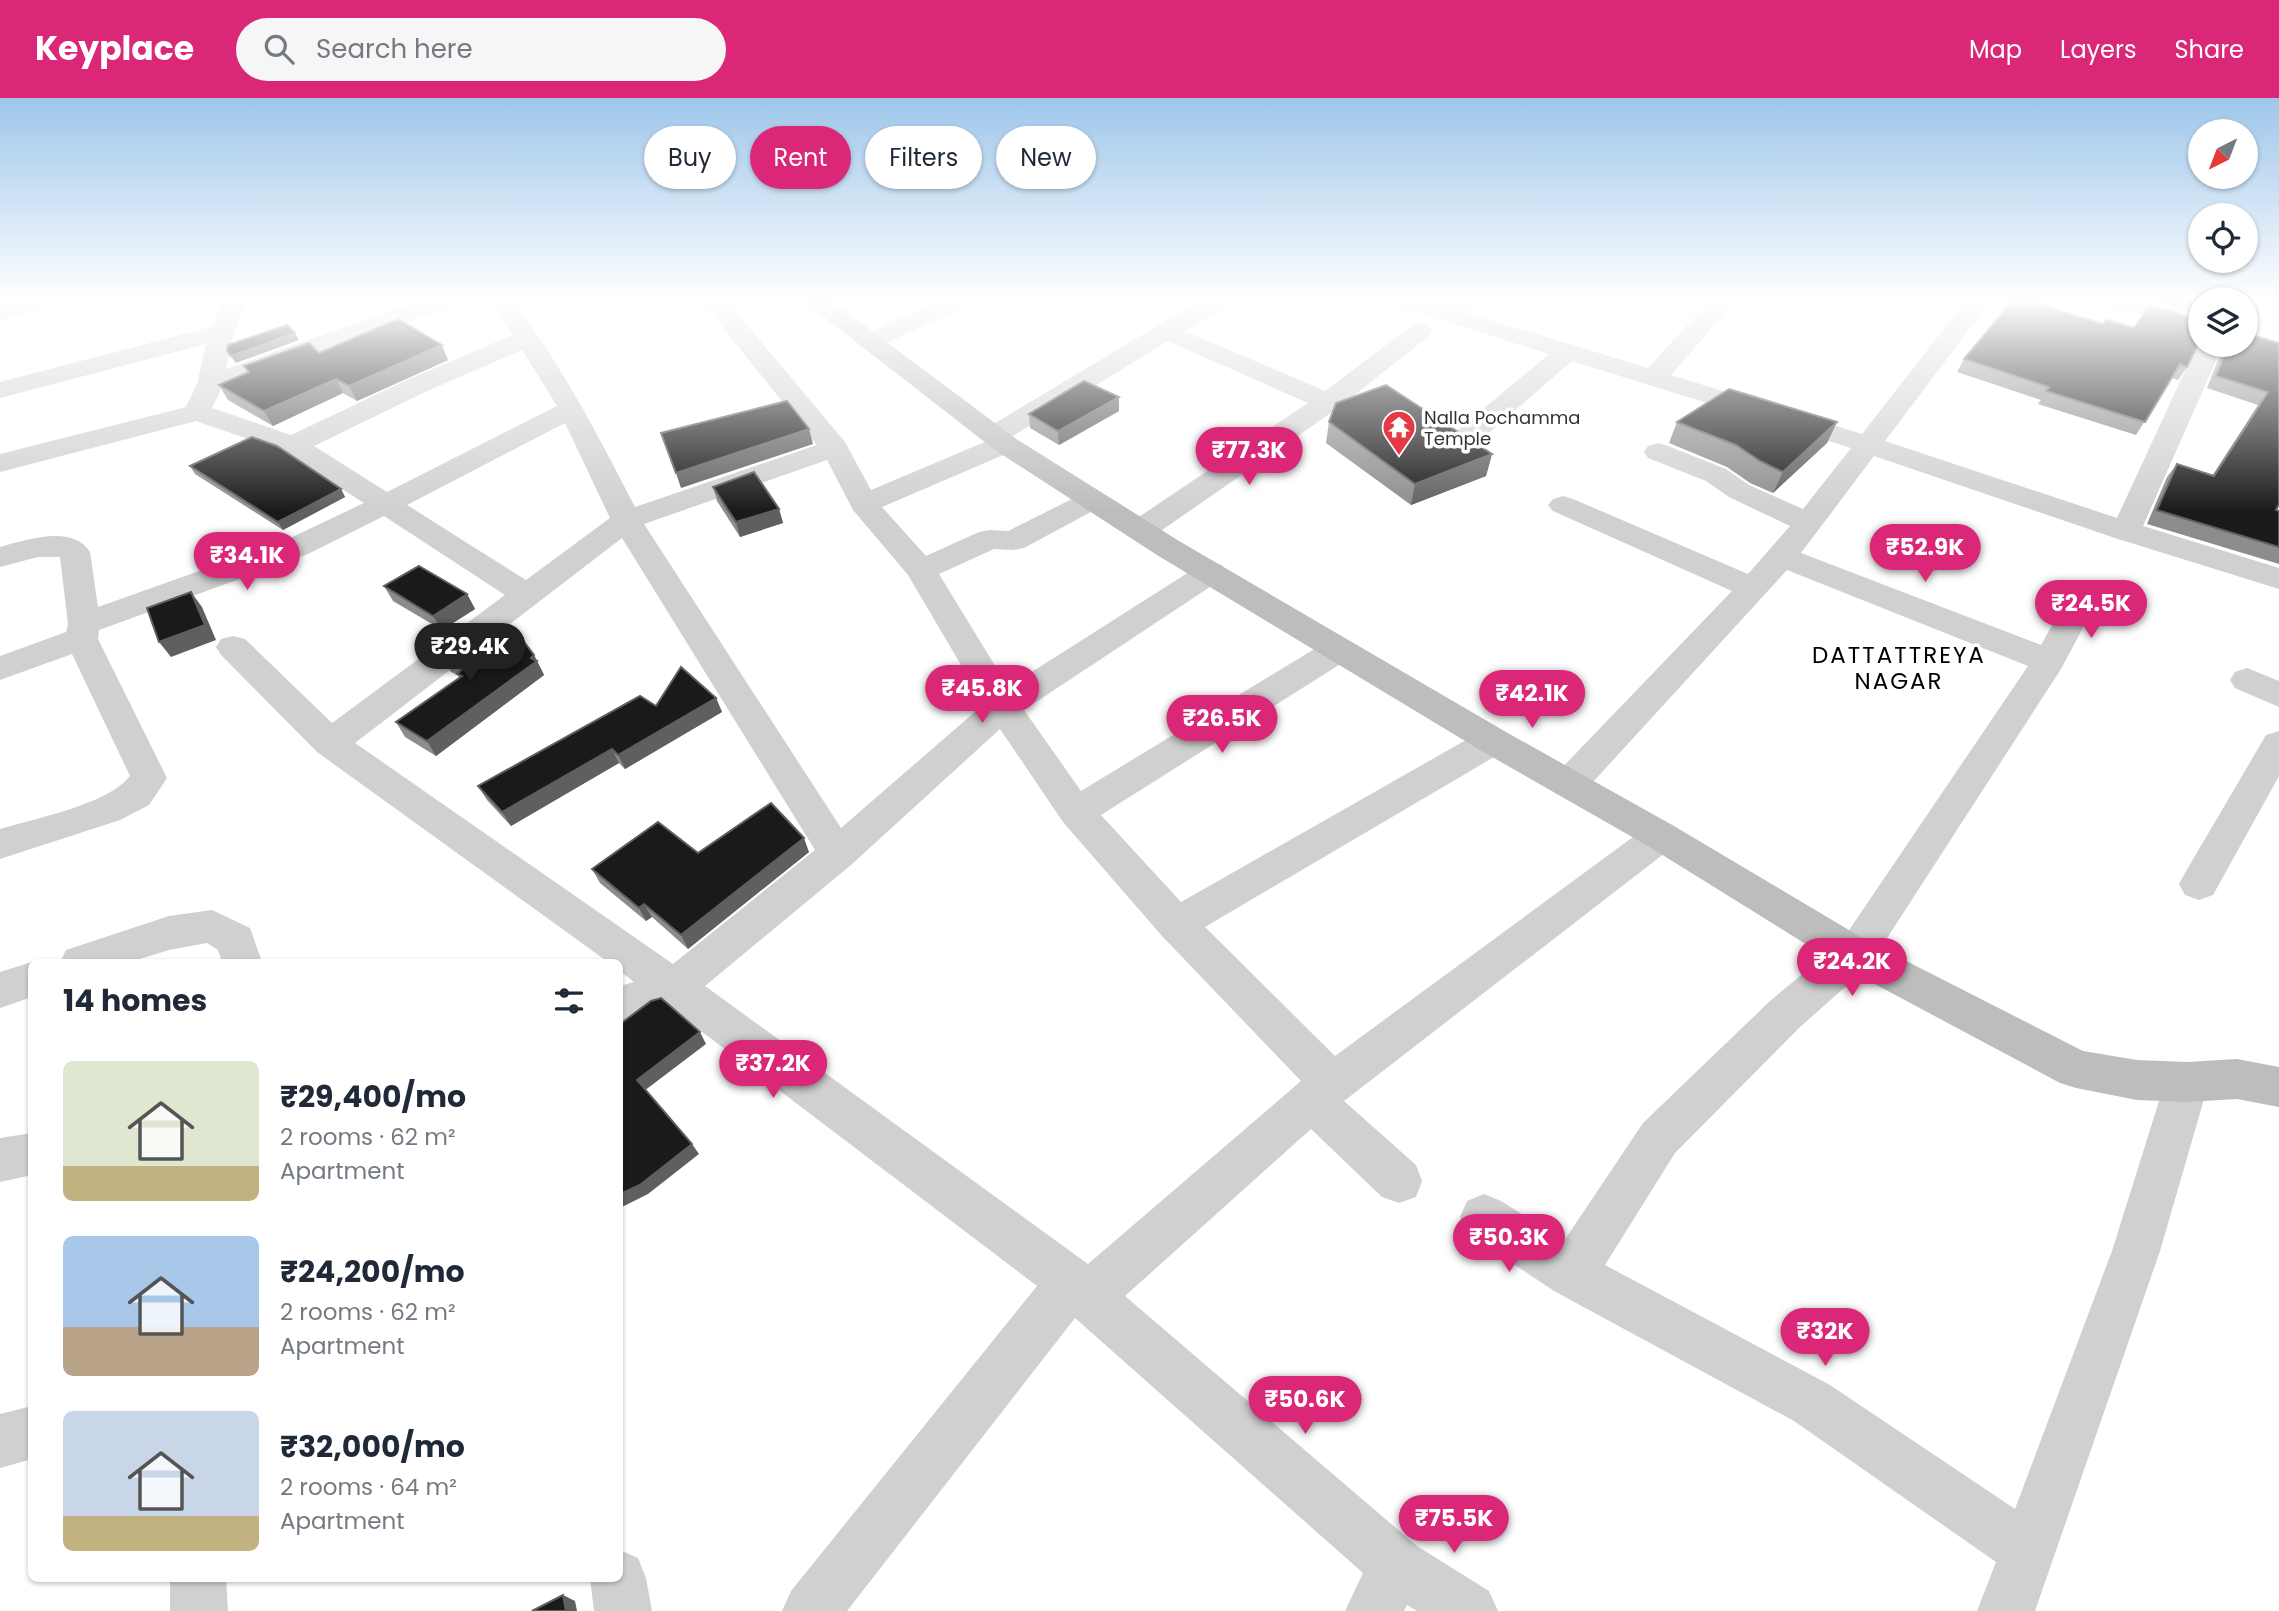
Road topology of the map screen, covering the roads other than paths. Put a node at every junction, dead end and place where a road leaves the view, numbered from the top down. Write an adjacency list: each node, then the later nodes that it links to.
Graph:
1 (78, 370): 18 (street)
2 (213, 370): 17 (street)
3 (248, 370): 17 (street)
4 (454, 370): 24 (street)
5 (548, 370): 20 (street)
6 (770, 370): 26 (street)
7 (906, 370): 23 (street)
8 (1107, 370): 23 (street)
9 (1254, 370): 19 (street)
10 (1370, 370): 19 (street)
11 (1546, 370): 22 (street)
12 (1627, 370): 16 (street)
13 (1662, 370): 16 (street)
14 (1926, 370): 25 (street)
15 (2199, 370): 36 (street)
16 (1654, 378): 25 (street)
17 (210, 383): 21 (street)
18 (0, 390)
19 (1328, 402): 35 (street)
20 (572, 409): 30 (street); 33 (street)
21 (197, 412): 24 (street); 28 (street)
22 (1466, 437)
23 (1000, 440): 29 (street); 31 (street)
24 (293, 445): 30 (street)
25 (1869, 445): 34 (street); 36 (street)
26 (835, 448): 31 (street); 33 (street)
27 (1658, 452): 34 (street)
28 (0, 463)
29 (1092, 500): 35 (street); 39 (street)
30 (386, 504): 44 (street); 45 (street)
31 (863, 504): 39 (street)
32 (1563, 505): 42 (street)
33 (626, 520): 44 (street); 60 (street)
34 (1809, 523): 38 (street)
35 (1141, 530): 40 (street)
36 (2126, 531): 41 (street)
37 (0, 557): 45 (street)
38 (1782, 557): 42 (street); 48 (street)
39 (921, 570): 52 (street)
40 (1211, 572): 47 (street); 52 (street)
41 (2279, 579)
42 (1754, 589): 56 (street)
43 (2086, 592): 48 (street)
44 (526, 594): 54 (street)
45 (82, 631): 49 (street); 59 (street)
46 (233, 647): 54 (street)
47 (1338, 650): 53 (street); 57 (street)
48 (2049, 662): 63 (street)
49 (0, 668)
50 (2247, 680): 51 (street)
51 (2279, 695)
52 (1003, 707): 57 (street); 60 (street)
53 (1493, 741): 56 (street); 62 (street)
54 (330, 743): 67 (street)
55 (2279, 744): 61 (street)
56 (1569, 784): 58 (street)
57 (1076, 812): 62 (street)
58 (1661, 836): 63 (street); 72 (street)
59 (0, 844)
60 (837, 854): 67 (street)
61 (2199, 884)
62 (1175, 924): 72 (street)
63 (1855, 954): 70 (street); 77 (street)
64 (90, 959): 65 (street)
65 (241, 959)
66 (28, 980): 68 (street)
67 (674, 987): 69 (street); 78 (street)
68 (0, 990)
69 (623, 1003)
70 (2187, 1082): 71 (street); 81 (street)
71 (2279, 1087)
72 (1322, 1092): 75 (street); 78 (street)
73 (28, 1155): 74 (street)
74 (0, 1160)
75 (1399, 1181)
76 (1484, 1216): 77 (street)
77 (1572, 1274): 81 (street)
78 (1080, 1289): 84 (street); 87 (street)
79 (28, 1434): 80 (street)
80 (0, 1441)
81 (2026, 1549): 89 (street)
82 (198, 1582): 85 (street)
83 (619, 1582): 86 (street)
84 (1386, 1588): 88 (street)
85 (199, 1611)
86 (623, 1611)
87 (811, 1611)
88 (1469, 1611)
89 (2006, 1611)

